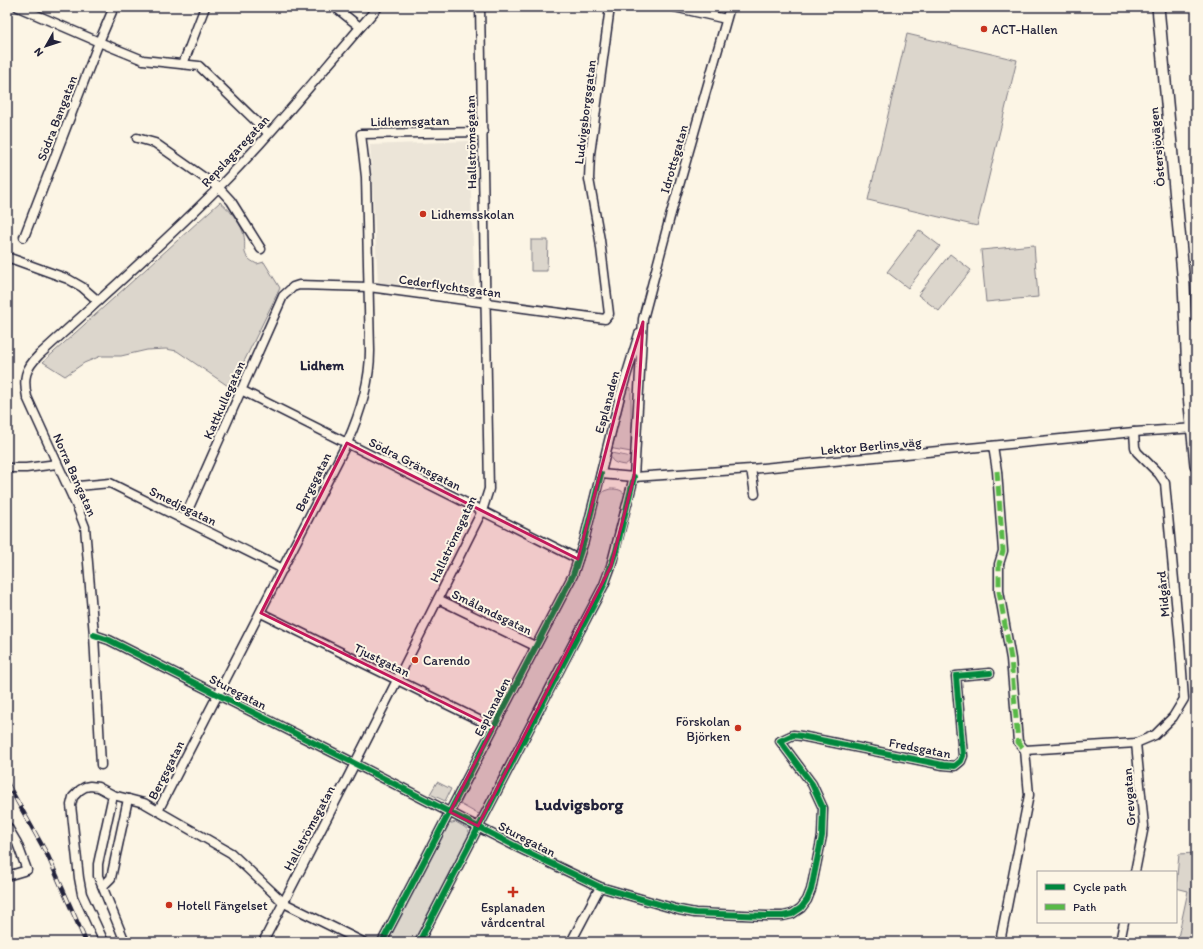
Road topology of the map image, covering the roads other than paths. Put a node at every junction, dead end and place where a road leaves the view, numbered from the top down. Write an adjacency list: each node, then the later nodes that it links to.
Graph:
1 (18, 7): 13 (street)
2 (114, 7): 13 (street, Södra Bangatan)
3 (205, 7): 14 (street)
4 (335, 7): 12 (street)
5 (378, 7): 12 (street, Repslagaregatan)
6 (480, 7): 15 (street, Hallströmsgatan)
7 (610, 7): 28 (street, Ludvigsborgsgatan)
8 (674, 7): 11 (street)
9 (730, 7): 11 (street, Idrottsgatan)
10 (1158, 7): 23 (main road, Östersjövägen)
11 (726, 19): 29 (street, Idrottsgatan)
12 (360, 28): 16 (street, Repslagaregatan)
13 (99, 42): 14 (street); 20 (street, Södra Bangatan)
14 (183, 64): 16 (street)
15 (483, 132): 17 (street, Lidhemsgatan); 27 (street, Hallströmsgatan)
16 (268, 133): 19 (street, Repslagaregatan)
17 (361, 134): 24 (street, Bergsgatan)
18 (136, 138): 19 (street)
19 (218, 188): 21 (street); 26 (street, Repslagaregatan)
20 (24, 237)
21 (261, 250)
22 (7, 257): 26 (street)
23 (1184, 284): 30 (main road, Östersjövägen); 32 (main road, Östersjövägen)
24 (369, 287): 25 (street, Cederflychtsgatan); 27 (street, Cederflychtsgatan); 34 (street, Bergsgatan)
25 (288, 291): 31 (street, Kattkullegatan)
26 (98, 301): 36 (street, Norra Bangatan)
27 (486, 304): 28 (street, Cederflychtsgatan); 44 (street, Hallströmsgatan)
28 (609, 314)
29 (643, 321): 40 (street, Esplanaden); 41 (street, Esplanaden)
30 (1196, 352)
31 (241, 390): 34 (street, Södra Gränsgatan); 45 (street, Kattkullegatan)
32 (1194, 428): 33 (street, Lektor Berlins väg); 37 (main road, Östersjövägen)
33 (1134, 432): 35 (street, Lektor Berlins väg); 57 (street, Midgård)
34 (347, 443): 44 (street, Södra Gränsgatan); 47 (street, Bergsgatan)
35 (993, 446): 39 (street, Lektor Berlins väg); 58 (street)
36 (57, 464): 38 (street); 42 (street, Norra Bangatan)
37 (1196, 465)
38 (7, 468)
39 (751, 469): 41 (street, Lektor Berlins väg); 43 (street)
40 (601, 474): 41 (street, Lektor Berlins väg); 46 (street, Esplanaden)
41 (634, 477): 66 (street, Esplanaden)
42 (68, 487): 45 (street, Smedjegatan); 50 (street, Norra Bangatan)
43 (754, 494)
44 (482, 511): 46 (street, Södra Gränsgatan); 48 (street, Hallströmsgatan)
45 (184, 519): 47 (street, Smedjegatan)
46 (578, 560): 51 (street, Esplanaden)
47 (283, 569): 49 (street, Bergsgatan)
48 (438, 599): 51 (street, Smålandsgatan); 53 (street, Hallströmsgatan)
49 (261, 612): 53 (street, Tjustgatan); 54 (street, Bergsgatan)
50 (94, 635): 54 (street, Sturegatan); 60 (street, Norra Bangatan)
51 (535, 646): 55 (street, Esplanaden)
52 (990, 673): 56 (street, Fredsgatan)
53 (396, 680): 55 (street, Tjustgatan); 59 (street, Hallströmsgatan)
54 (218, 695): 59 (street, Sturegatan); 63 (street, Bergsgatan)
55 (493, 727): 64 (street, Esplanaden)
56 (780, 741): 70 (street, Sturegatan)
57 (1136, 742): 58 (street); 67 (street, Grevgatan)
58 (1025, 750): 82 (street)
59 (356, 764): 64 (street, Sturegatan); 71 (street, Hallströmsgatan)
60 (101, 765)
61 (113, 794): 62 (street); 69 (street); 75 (street)
62 (128, 799): 63 (street); 69 (street)
63 (158, 811): 71 (street)
64 (450, 812): 66 (street, Sturegatan); 79 (street, Esplanaden)
65 (7, 826): 68 (street)
66 (478, 826): 70 (street, Sturegatan); 80 (street, Esplanaden)
67 (1135, 871)
68 (7, 876)
69 (103, 886): 76 (street)
70 (600, 887): 81 (street)
71 (284, 903): 77 (street, Hallströmsgatan); 78 (street)
72 (1124, 923): 83 (street)
73 (7, 940): 74 (street)
74 (10, 942)
75 (104, 942)
76 (125, 942)
77 (263, 942)
78 (363, 942)
79 (382, 942)
80 (419, 942)
81 (571, 942)
82 (1000, 942)
83 (1120, 942)

